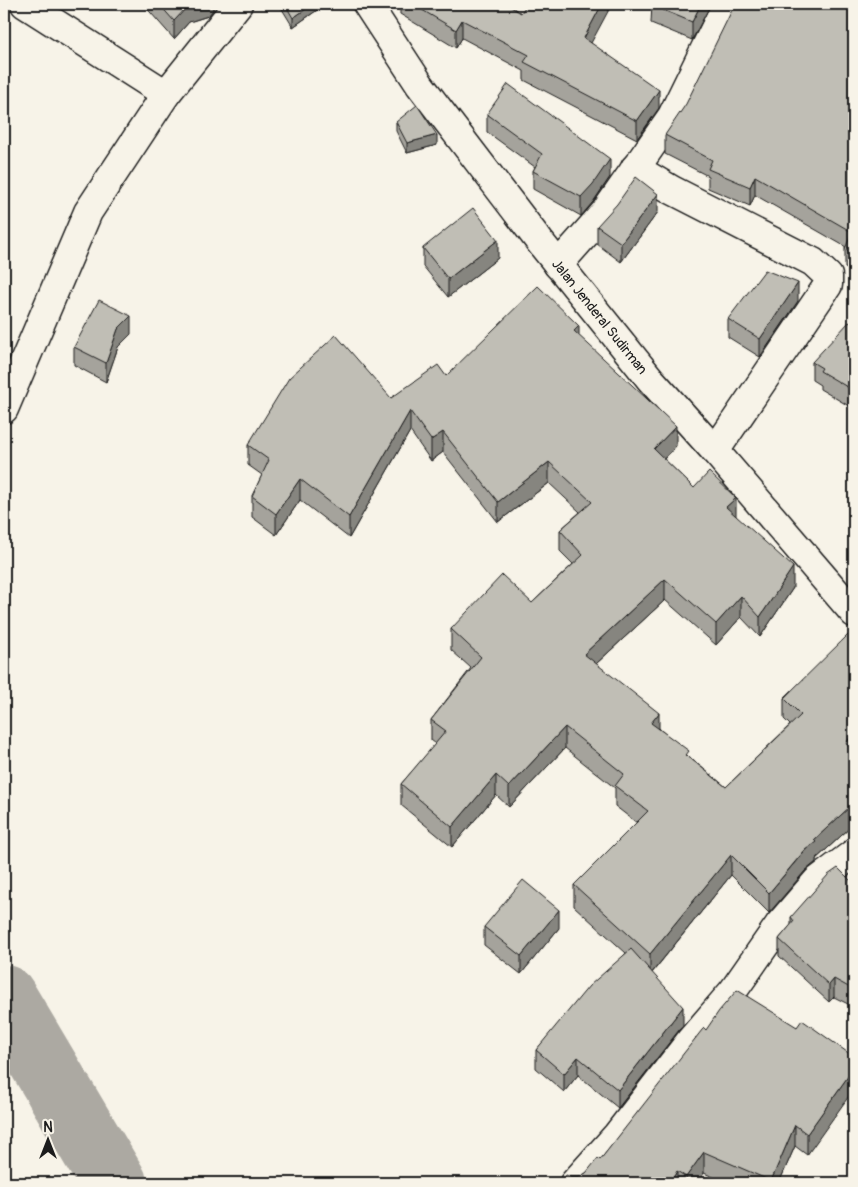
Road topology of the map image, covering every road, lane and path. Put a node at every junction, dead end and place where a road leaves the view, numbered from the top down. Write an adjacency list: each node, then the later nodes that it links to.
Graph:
1 (24, 4): 5 (street)
2 (238, 4): 5 (street)
3 (367, 4): 7 (street, Jalan Jenderal Sudirman)
4 (727, 4): 6 (street)
5 (166, 94): 8 (street)
6 (635, 168): 7 (street); 9 (street)
7 (558, 265): 9 (street, Jalan Jenderal Sudirman)
8 (4, 410)
9 (715, 451): 10 (street, Jalan Jenderal Sudirman)
10 (854, 613)
11 (854, 853): 12 (street)
12 (574, 1183)

